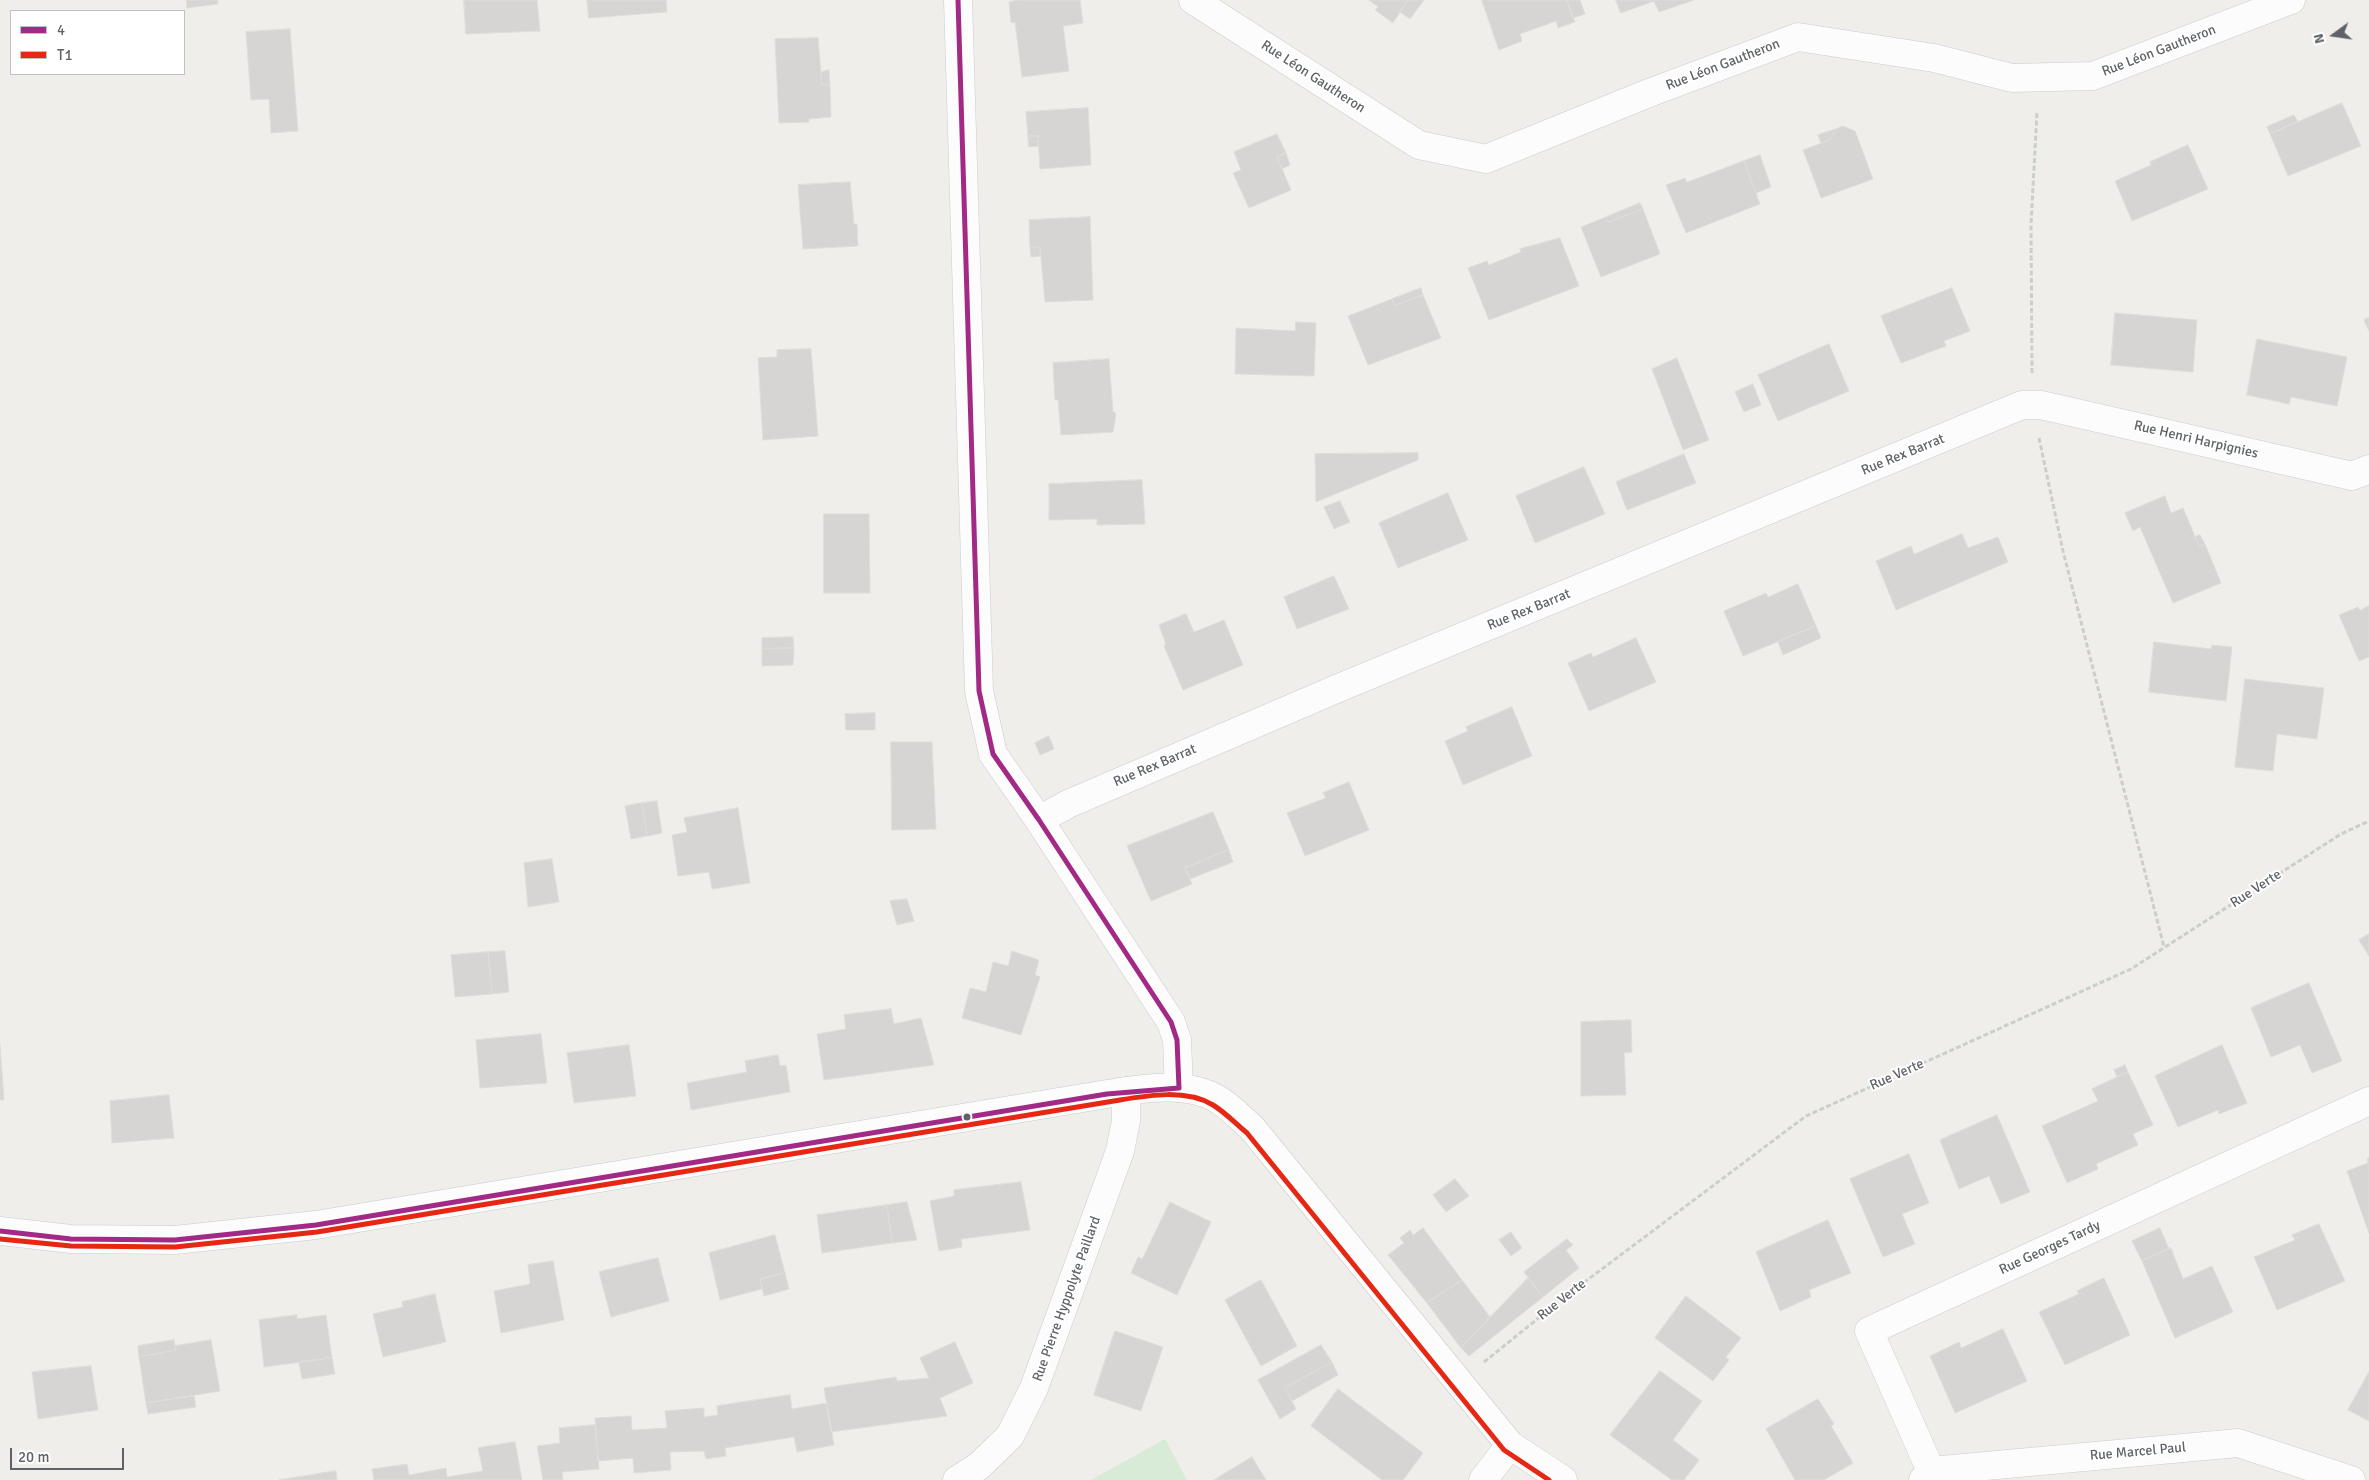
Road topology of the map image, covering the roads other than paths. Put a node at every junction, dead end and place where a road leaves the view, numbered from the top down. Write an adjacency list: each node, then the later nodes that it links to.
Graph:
1 (958, 0): 6 (street)
2 (1193, 0): 3 (street, Rue Léon Gautheron)
3 (2292, 0)
4 (2027, 405): 5 (street, Rue Henri Harpignies); 6 (street, Rue Rex Barrat)
5 (2369, 469)
6 (1039, 820): 7 (street)
7 (1179, 1088): 8 (street); 11 (street)
8 (1126, 1091): 10 (street); 13 (street, Rue Pierre Hyppolyte Paillard)
9 (2369, 1100): 12 (street, Rue Georges Tardy)
10 (0, 1231)
11 (1510, 1445): 14 (street); 15 (street)
12 (1927, 1476): 16 (street, Rue Marcel Paul)
13 (957, 1480)
14 (1483, 1480)
15 (1563, 1480)
16 (2352, 1480)

